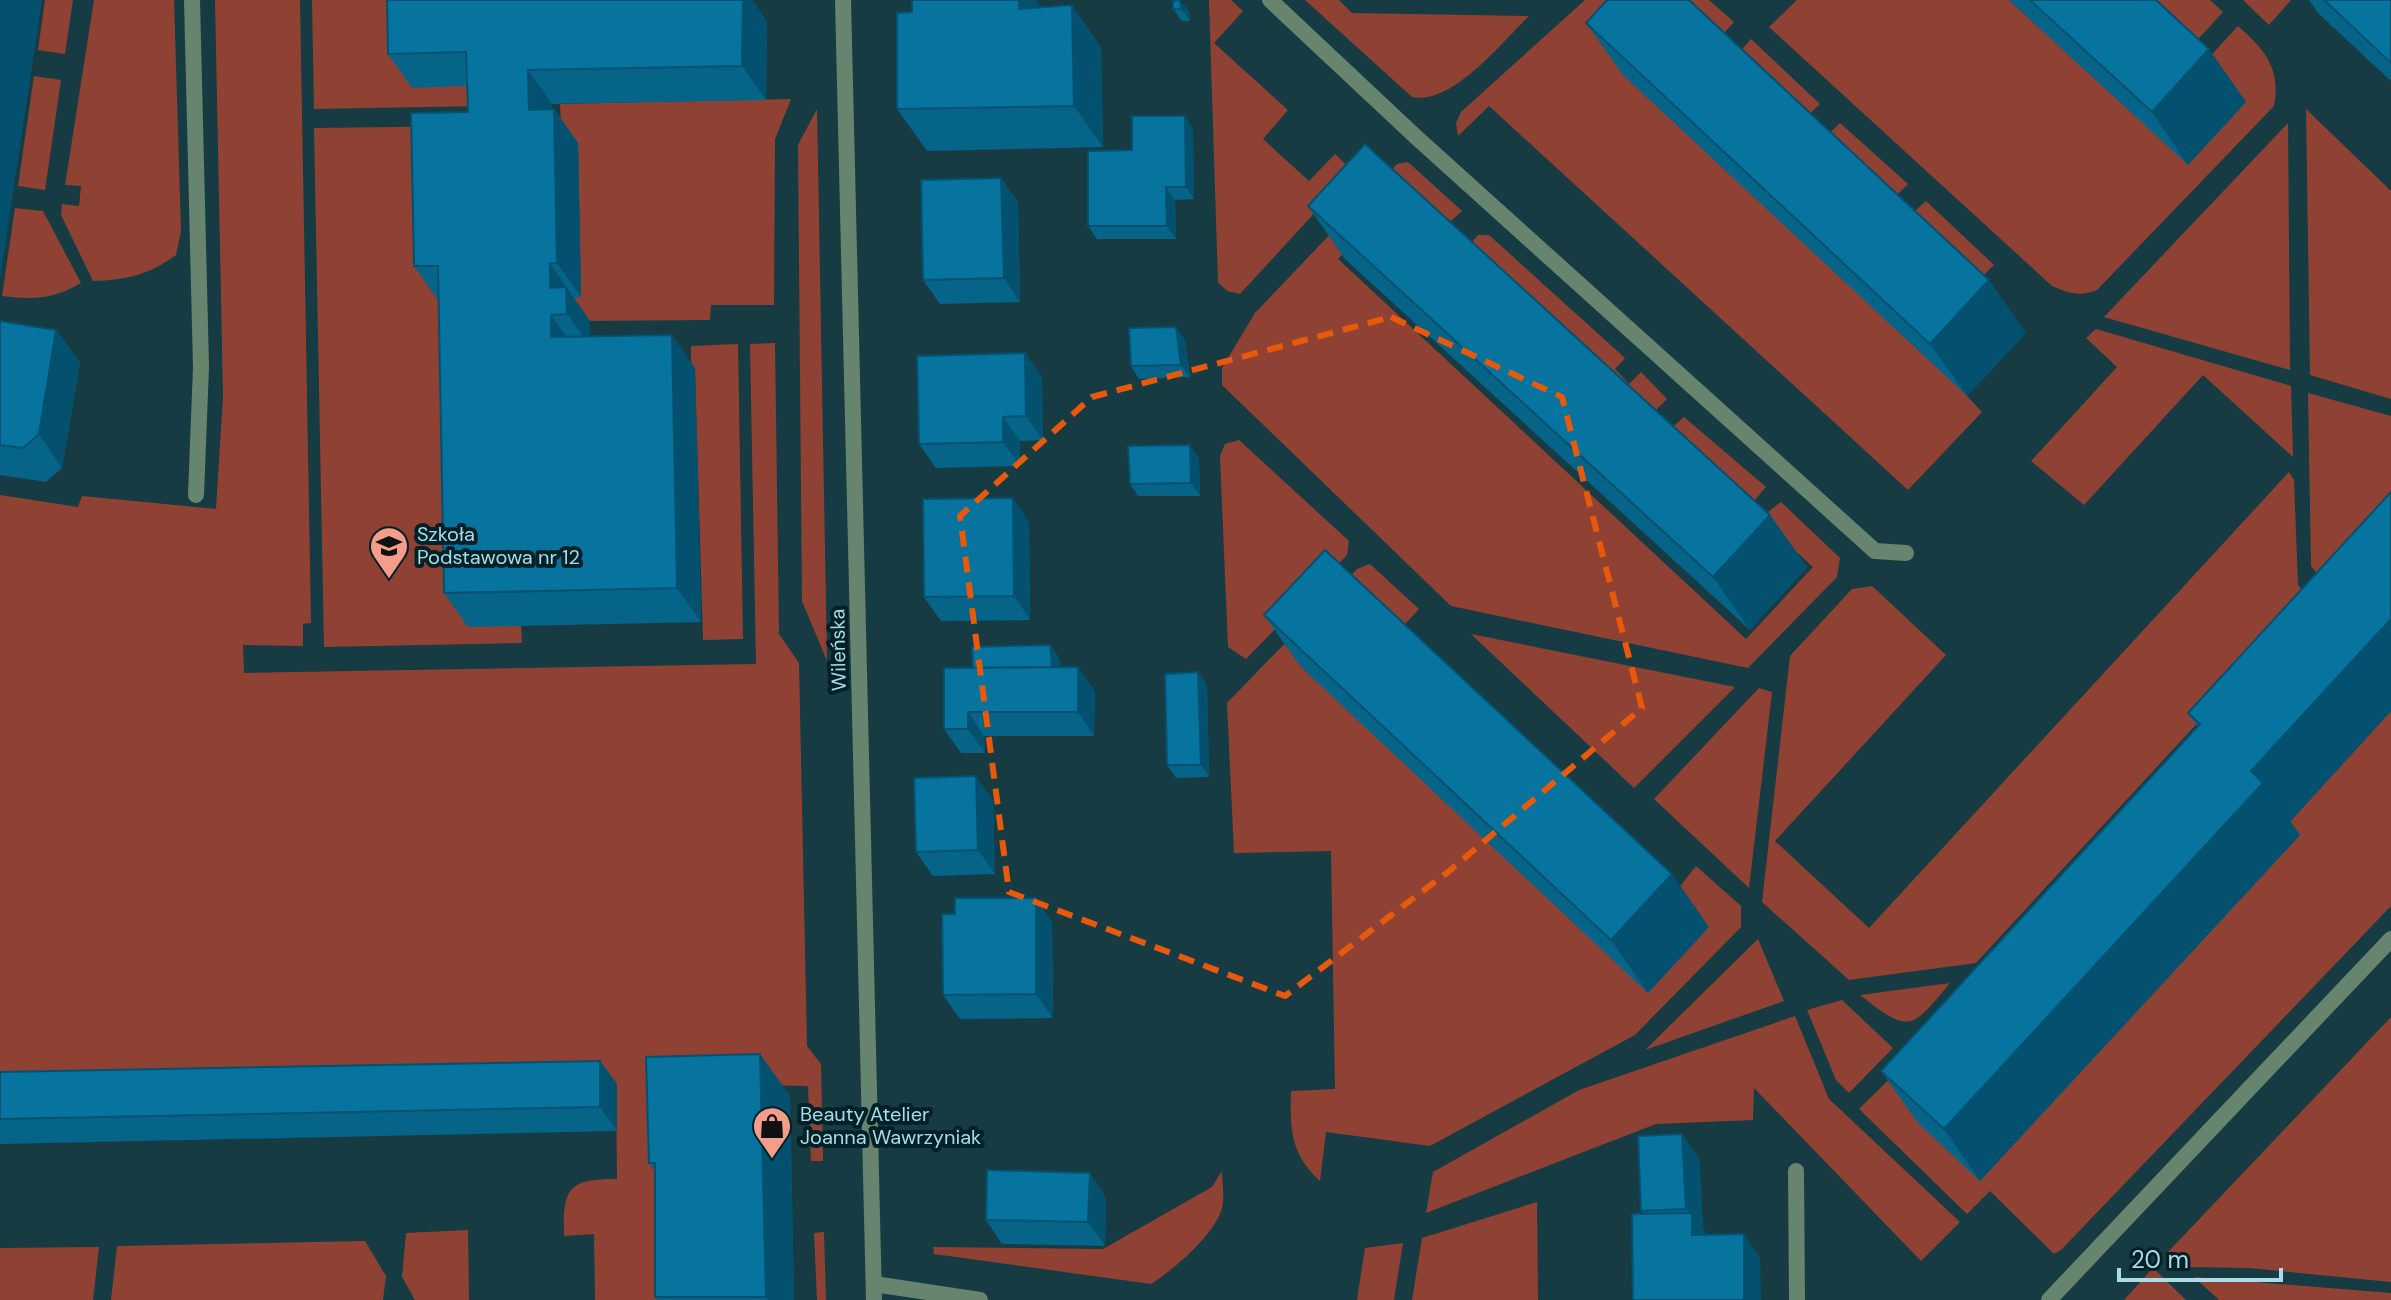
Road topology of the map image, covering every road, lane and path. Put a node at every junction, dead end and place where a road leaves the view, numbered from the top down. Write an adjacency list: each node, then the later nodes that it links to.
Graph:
1 (192, 0): 4 (street)
2 (843, 0): 8 (street, Wileńska)
3 (1270, 0): 5 (street)
4 (196, 495)
5 (1906, 553)
6 (2391, 939): 11 (street)
7 (1796, 1171): 10 (street)
8 (874, 1292): 9 (street)
9 (980, 1300)
10 (1797, 1300)
11 (2049, 1300)

